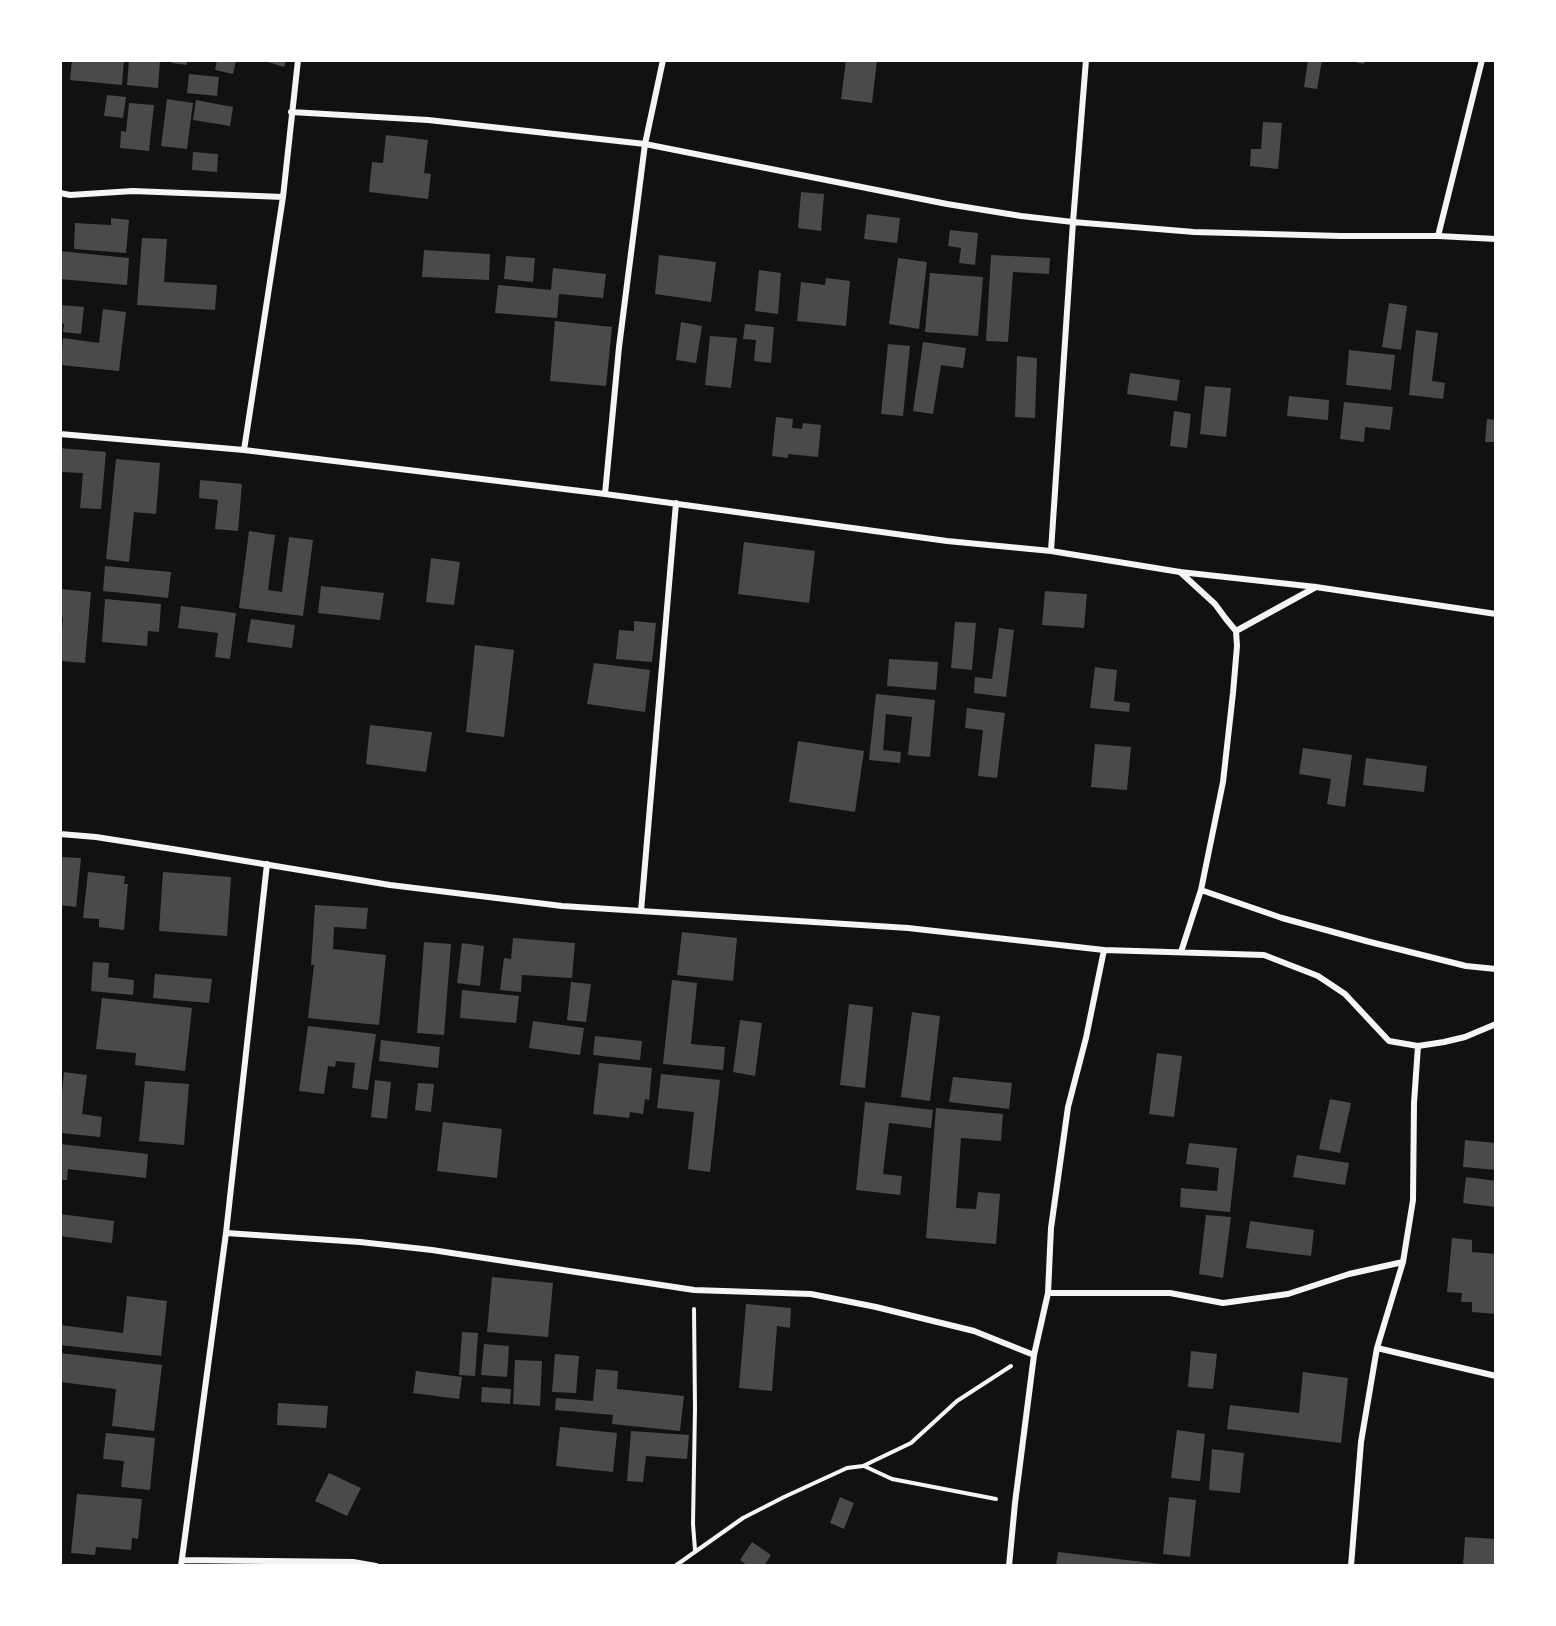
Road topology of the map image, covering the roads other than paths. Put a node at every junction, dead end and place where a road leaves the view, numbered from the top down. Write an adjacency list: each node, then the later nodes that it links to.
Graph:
1 (298, 60): 5 (street)
2 (663, 60): 6 (street)
3 (1086, 60): 9 (street)
4 (1482, 60): 10 (street)
5 (291, 112): 6 (street); 8 (street)
6 (645, 144): 9 (street); 14 (street)
7 (60, 193): 8 (street)
8 (283, 197): 13 (street)
9 (1073, 222): 10 (street); 16 (street)
10 (1438, 236): 11 (street)
11 (1496, 239)
12 (60, 434): 13 (street)
13 (244, 450): 14 (street)
14 (605, 494): 15 (street)
15 (676, 503): 16 (street); 24 (street)
16 (1051, 551): 17 (street)
17 (1180, 572): 18 (street); 20 (street)
18 (1316, 587): 19 (street); 20 (street)
19 (1496, 614)
20 (1236, 631): 23 (street)
21 (60, 834): 22 (street)
22 (267, 864): 24 (street); 30 (street)
23 (1201, 890): 26 (street); 27 (street)
24 (641, 911): 25 (street)
25 (1104, 950): 26 (street); 32 (street)
26 (1180, 952): 29 (street)
27 (1496, 969)
28 (1496, 1024): 29 (street)
29 (1418, 1046): 31 (street)
30 (226, 1233): 34 (street); 36 (street)
31 (1402, 1262): 32 (street); 33 (street)
32 (1048, 1293): 34 (street)
33 (1377, 1348): 35 (street); 39 (street)
34 (1034, 1355): 38 (street)
35 (1496, 1376)
36 (182, 1563): 37 (street)
37 (376, 1566)
38 (1009, 1566)
39 (1351, 1566)

